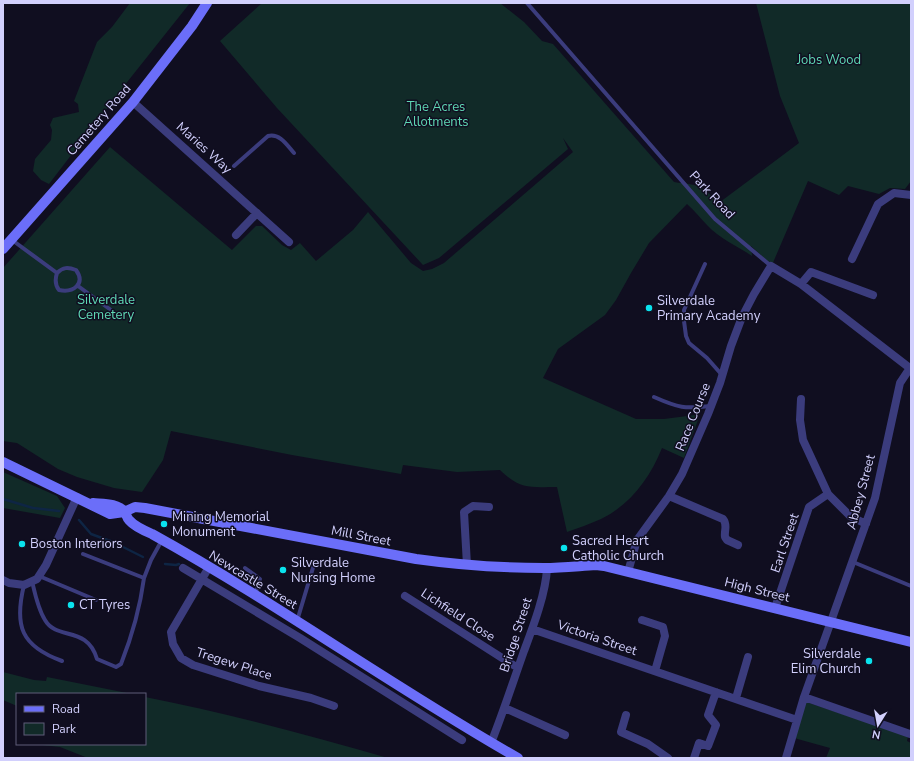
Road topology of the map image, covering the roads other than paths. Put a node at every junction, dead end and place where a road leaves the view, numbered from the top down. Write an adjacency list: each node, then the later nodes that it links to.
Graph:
1 (207, 3): 3 (street, Cemetery Road)
2 (527, 3): 14 (lane, Park Road)
3 (133, 102): 7 (street, Maries Way); 9 (street, Cemetery Road)
4 (294, 153): 5 (lane)
5 (234, 166)
6 (911, 195): 12 (street)
7 (257, 213): 8 (street); 10 (street, Maries Way)
8 (236, 235)
9 (12, 240): 11 (street, Cemetery Road); 15 (lane)
10 (289, 242)
11 (3, 249)
12 (852, 259)
13 (705, 264): 21 (lane)
14 (771, 266): 16 (street, Park Road); 21 (street, Race Course)
15 (57, 273): 17 (lane); 17 (lane)
16 (800, 284): 18 (street); 20 (street, Park Road)
17 (78, 286): 19 (lane)
18 (873, 295)
19 (115, 313)
20 (910, 368): 31 (street, Abbey Street)
21 (722, 375): 24 (street, Race Course)
22 (654, 396): 24 (lane)
23 (800, 399): 26 (street)
24 (711, 406): 27 (street, Race Course)
25 (3, 462): 28 (street)
26 (828, 494): 31 (street); 53 (street, Earl Street)
27 (669, 496): 33 (street); 43 (street, Race Course)
28 (77, 497): 30 (street); 44 (street)
29 (489, 507): 37 (street)
30 (124, 512): 32 (street, Newcastle Street); 37 (street, Mill Street)
31 (866, 524): 36 (street, Abbey Street)
32 (162, 540): 39 (street, Newcastle Street); 45 (lane)
33 (738, 545)
34 (82, 554): 45 (lane)
35 (315, 561): 55 (lane)
36 (852, 562): 49 (lane); 56 (street, Abbey Street)
37 (467, 565): 42 (street, Mill Street)
38 (596, 565): 42 (street, Mill Street); 43 (street, High Street)
39 (209, 567): 46 (street, Tregew Place); 50 (street, Newcastle Street)
40 (182, 568): 46 (street, Newcastle Street)
41 (245, 568): 50 (lane)
42 (547, 568): 57 (street, Bridge Street)
43 (628, 572): 53 (street, High Street)
44 (39, 576): 48 (street); 52 (lane)
45 (144, 578): 48 (lane)
46 (202, 579): 64 (street, Newcastle Street); 68 (street, Tregew Place)
47 (3, 580): 48 (street)
48 (28, 583): 60 (lane)
49 (911, 586)
50 (255, 596): 55 (street, Newcastle Street)
51 (405, 596): 62 (street, Lichfield Close)
52 (96, 600)
53 (776, 608): 56 (street, High Street)
54 (642, 620): 63 (street)
55 (297, 621): 61 (street, Newcastle Street)
56 (830, 622): 58 (street, High Street); 66 (street, Abbey Street)
57 (532, 629): 62 (street, Bridge Street); 63 (street, Victoria Street)
58 (911, 642)
59 (748, 656): 67 (street)
60 (62, 661)
61 (371, 668): 64 (street); 70 (street, Newcastle Street)
62 (518, 668): 69 (street, Bridge Street)
63 (655, 671): 65 (street, Victoria Street)
64 (364, 679): 73 (street, Newcastle Street)
65 (716, 692): 67 (street, Victoria Street); 80 (street)
66 (804, 697): 72 (street, Abbey Street); 74 (street)
67 (736, 698): 72 (street, Victoria Street)
68 (334, 706)
69 (505, 708): 75 (street); 77 (street, Bridge Street)
70 (440, 712): 73 (street); 77 (street, Newcastle Street)
71 (626, 715): 79 (street)
72 (797, 720): 81 (street, Abbey Street)
73 (432, 721): 76 (street, Newcastle Street)
74 (910, 734)
75 (565, 735)
76 (462, 740)
77 (491, 743): 78 (street, Newcastle Street)
78 (518, 758)
79 (668, 758)
80 (694, 758)
81 (786, 758)

